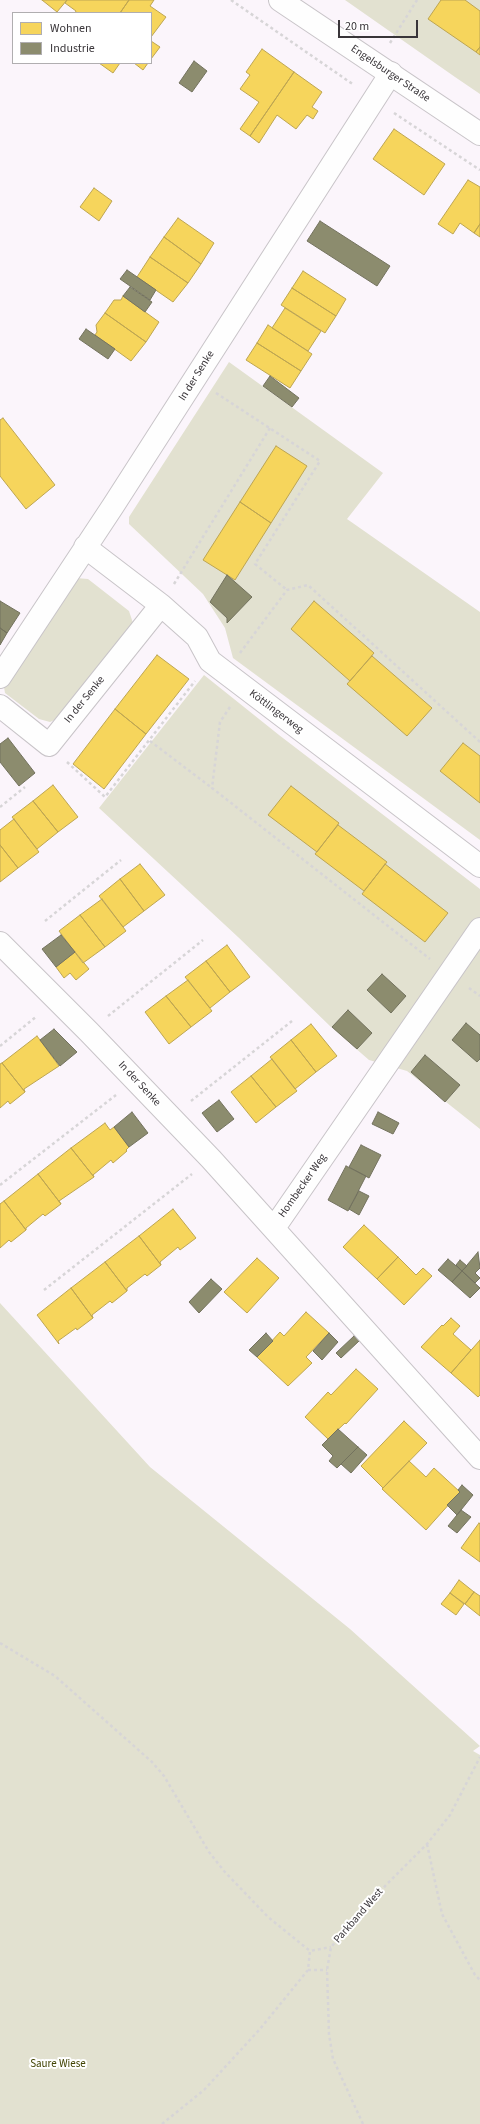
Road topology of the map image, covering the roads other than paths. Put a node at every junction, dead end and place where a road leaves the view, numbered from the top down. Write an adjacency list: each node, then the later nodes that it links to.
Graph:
1 (280, 0): 2 (street, Engelsburger Straße)
2 (384, 69): 3 (street, Engelsburger Straße); 4 (street, In der Senke)
3 (480, 134)
4 (85, 546): 5 (street, Köttlingerweg); 6 (street, In der Senke)
5 (161, 605): 7 (street, In der Senke); 8 (street, Köttlingerweg)
6 (0, 677)
7 (0, 706)
8 (480, 866)
9 (480, 929): 11 (street, Hombecker Weg)
10 (0, 943): 11 (street, In der Senke)
11 (274, 1228): 12 (street, Hombecker Weg)
12 (480, 1458)

